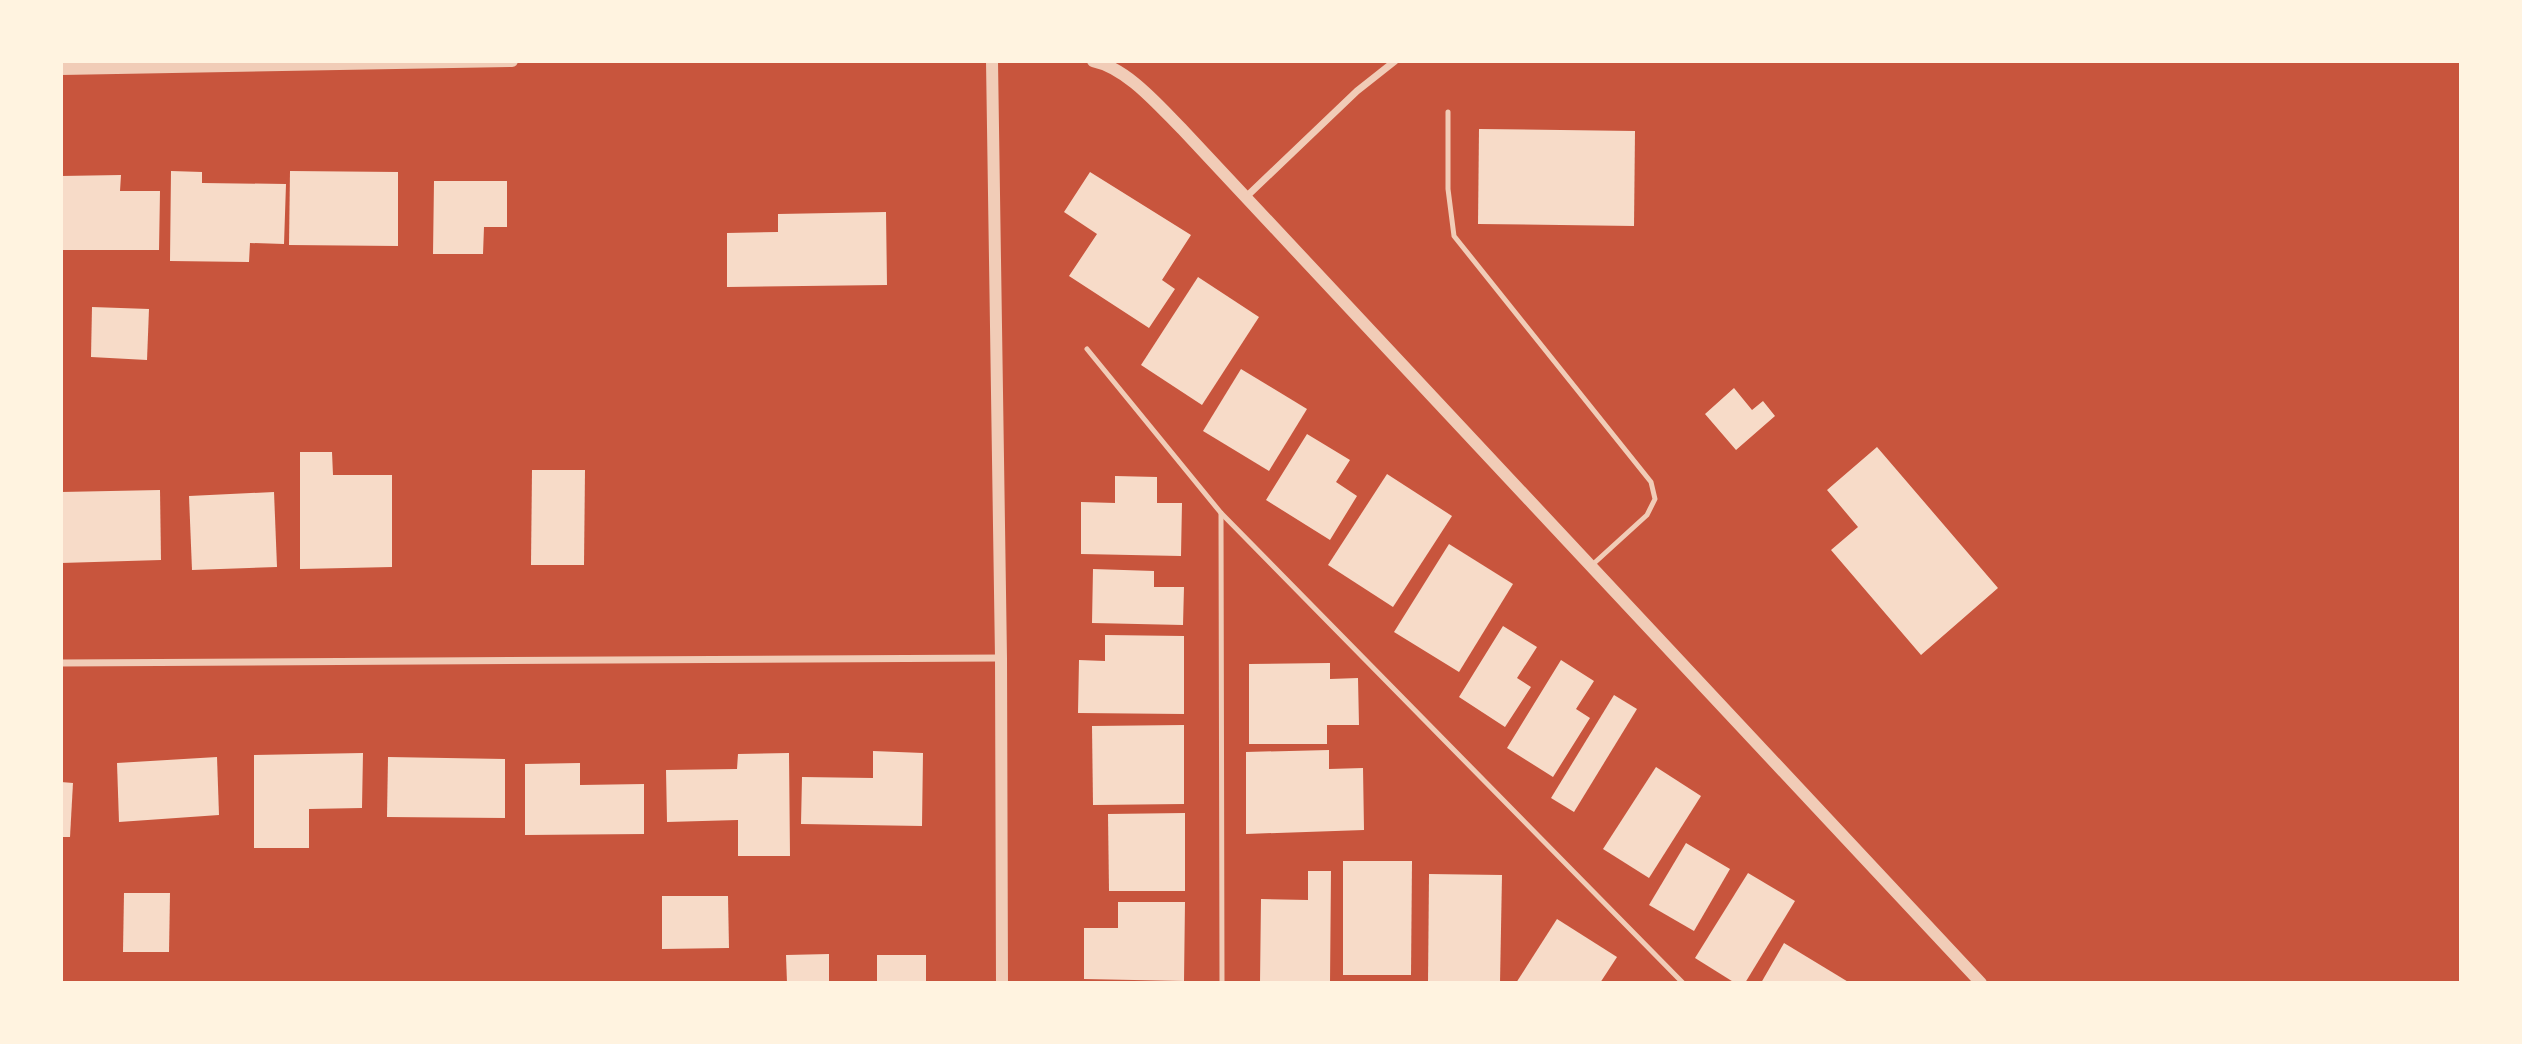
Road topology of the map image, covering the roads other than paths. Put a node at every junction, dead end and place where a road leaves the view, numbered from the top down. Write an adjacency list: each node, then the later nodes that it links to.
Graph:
1 (512, 61): 5 (street)
2 (992, 61): 12 (street)
3 (1093, 61): 8 (street)
4 (1395, 61): 8 (street)
5 (316, 63): 6 (street)
6 (61, 69)
7 (1448, 112): 11 (lane)
8 (1245, 197): 11 (street)
9 (1087, 349): 10 (lane)
10 (1221, 513): 15 (lane); 16 (lane)
11 (1591, 566): 17 (street)
12 (1002, 658): 13 (street); 14 (street)
13 (61, 663)
14 (1002, 983)
15 (1222, 983)
16 (1684, 983)
17 (1981, 983)

